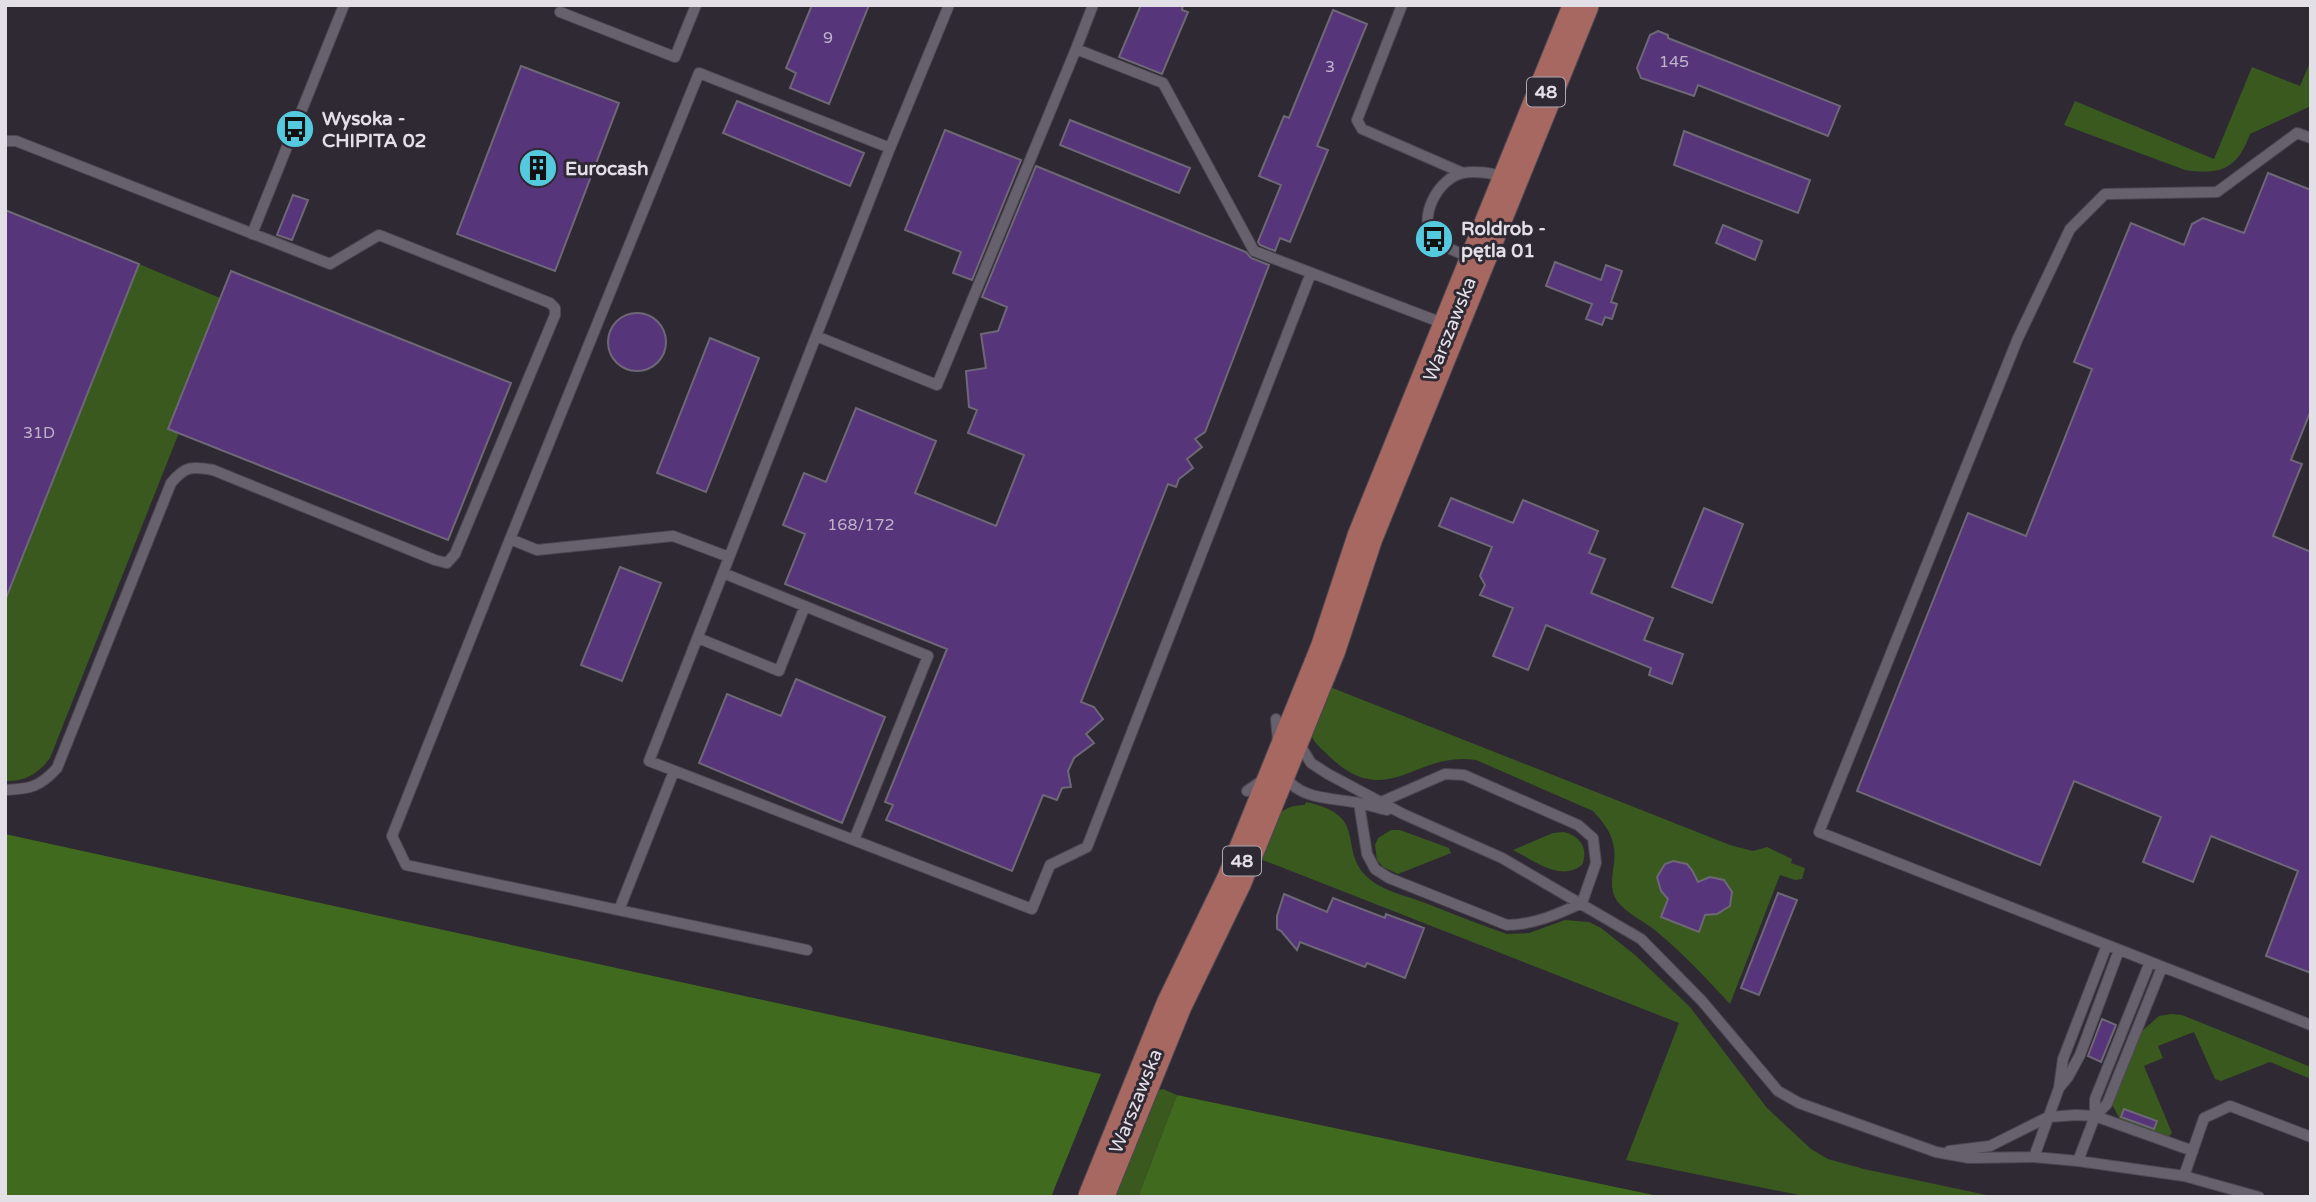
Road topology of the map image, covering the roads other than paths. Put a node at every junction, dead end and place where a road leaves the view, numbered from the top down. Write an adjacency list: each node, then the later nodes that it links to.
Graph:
1 (344, 5): 14 (lane)
2 (696, 5): 7 (lane)
3 (949, 5): 11 (lane)
4 (1093, 5): 8 (lane)
5 (1402, 5): 12 (lane)
6 (1581, 5): 13 (main road, Warszawska / 48)
7 (560, 12)
8 (1076, 49): 16 (lane); 18 (lane)
9 (2311, 138): 35 (lane)
10 (5, 141): 14 (lane)
11 (890, 148): 18 (lane); 19 (lane)
12 (1462, 173): 13 (lane); 15 (lane)
13 (1510, 177): 15 (main road, Warszawska / 48)
14 (253, 234): 27 (lane)
15 (1476, 260): 17 (main road, Warszawska / 48)
16 (1311, 273): 17 (lane); 32 (lane)
17 (1450, 326): 24 (main road, Warszawska / 48)
18 (816, 336): 20 (lane)
19 (510, 539): 20 (lane); 34 (lane)
20 (729, 557): 21 (lane)
21 (723, 573): 22 (lane); 23 (lane)
22 (805, 606): 23 (lane); 32 (lane)
23 (698, 638): 25 (lane)
24 (1289, 716): 26 (main road, Warszawska / 48); 28 (main road, Warszawska / 48)
25 (674, 771): 32 (lane); 34 (lane)
26 (1297, 774): 28 (main road, Warszawska / 48); 29 (lane); 30 (lane)
27 (5, 790)
28 (1255, 801): 50 (main road, Warszawska / 48)
29 (1381, 802): 31 (lane); 33 (lane)
30 (1359, 803): 31 (lane); 33 (lane)
31 (1403, 814): 33 (lane)
32 (854, 840)
33 (1582, 903): 46 (lane)
34 (619, 910): 36 (lane)
35 (2107, 945): 37 (lane); 41 (lane)
36 (807, 950)
37 (2119, 950): 38 (lane); 41 (lane)
38 (2150, 962): 39 (lane); 42 (lane)
39 (2162, 967): 40 (lane); 42 (lane)
40 (2311, 1025)
41 (2059, 1088): 43 (lane)
42 (2095, 1116): 43 (lane); 45 (lane); 48 (lane)
43 (2048, 1117): 46 (lane); 47 (lane)
44 (2311, 1137): 45 (lane)
45 (2193, 1151): 49 (lane)
46 (1936, 1152): 47 (lane)
47 (2034, 1157): 48 (lane)
48 (2078, 1161): 49 (lane)
49 (2184, 1176): 51 (lane)
50 (1096, 1197)
51 (2259, 1197)

